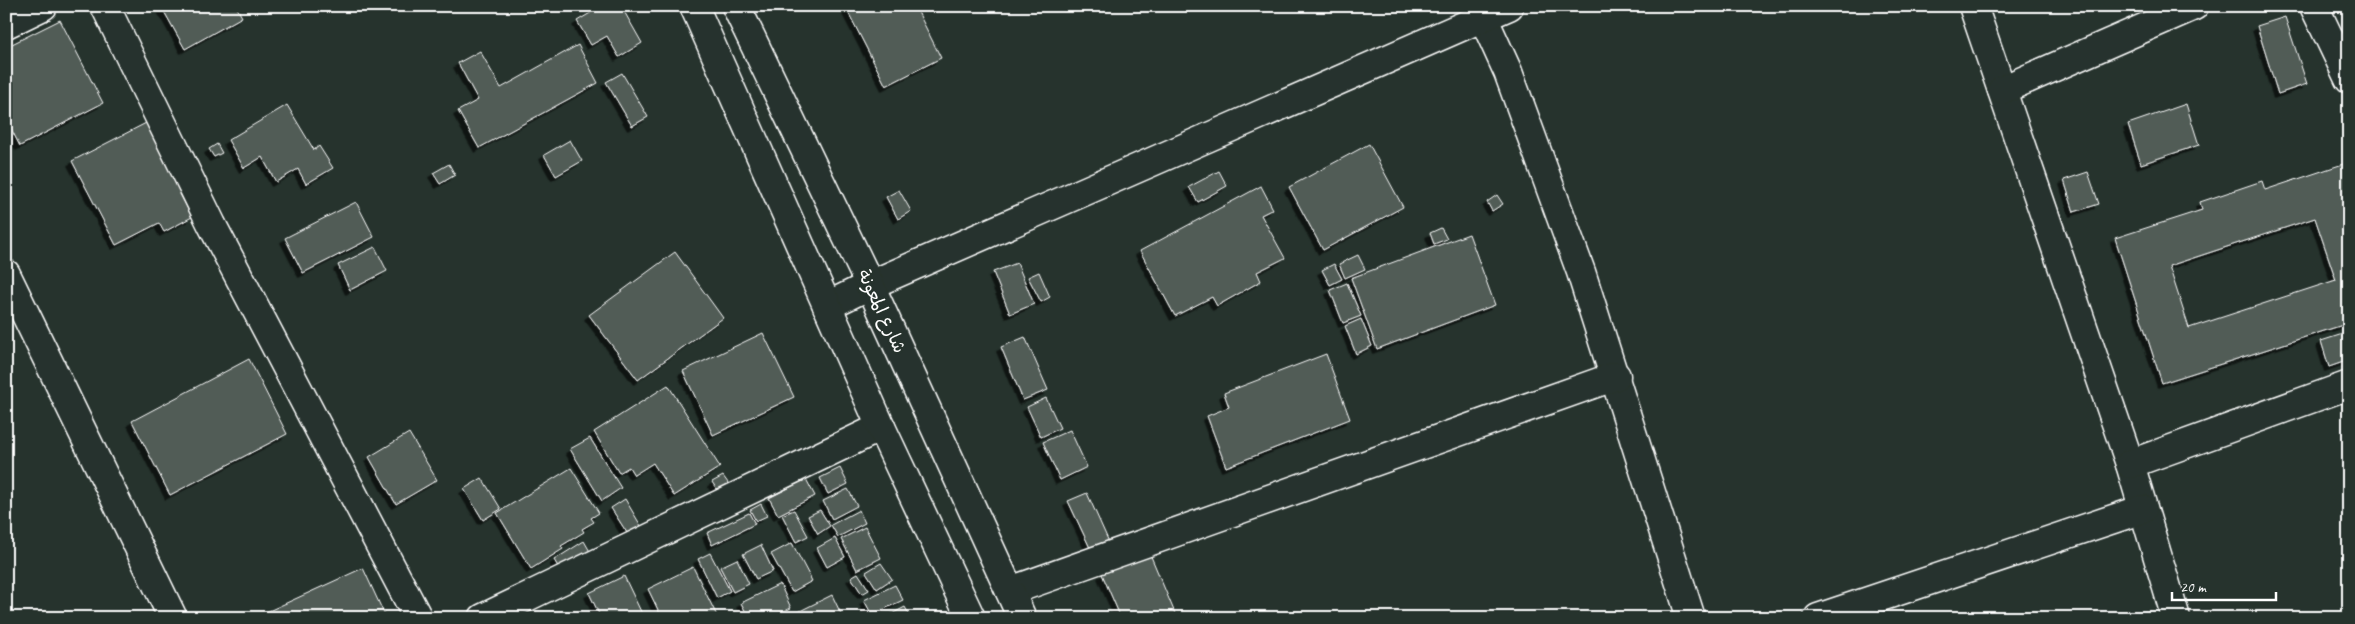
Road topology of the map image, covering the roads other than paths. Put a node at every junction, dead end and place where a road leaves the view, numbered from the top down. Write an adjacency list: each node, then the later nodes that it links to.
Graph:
1 (43, 6): 10 (main road)
2 (104, 6): 23 (main road)
3 (694, 6): 15 (main road)
4 (736, 6): 14 (main road, شارع المعونة)
5 (1509, 6): 9 (main road)
6 (1973, 6): 12 (main road)
7 (2194, 6): 12 (main road)
8 (2314, 6): 11 (main road)
9 (1481, 12): 14 (main road); 16 (main road)
10 (6, 24)
11 (2349, 79)
12 (2002, 90): 19 (main road)
13 (6, 274): 22 (main road)
14 (870, 285): 15 (main road); 21 (main road, شارع المعونة)
15 (827, 306): 18 (main road)
16 (1616, 376): 21 (main road); 27 (main road)
17 (2349, 385): 19 (main road)
18 (881, 427): 24 (main road); 25 (main road)
19 (2130, 464): 20 (main road)
20 (2142, 509): 28 (main road); 29 (main road)
21 (1010, 591): 26 (main road, شارع المعونة)
22 (173, 618)
23 (418, 618)
24 (482, 618)
25 (971, 618)
26 (1022, 618)
27 (1691, 618)
28 (1818, 618)
29 (2176, 618)

